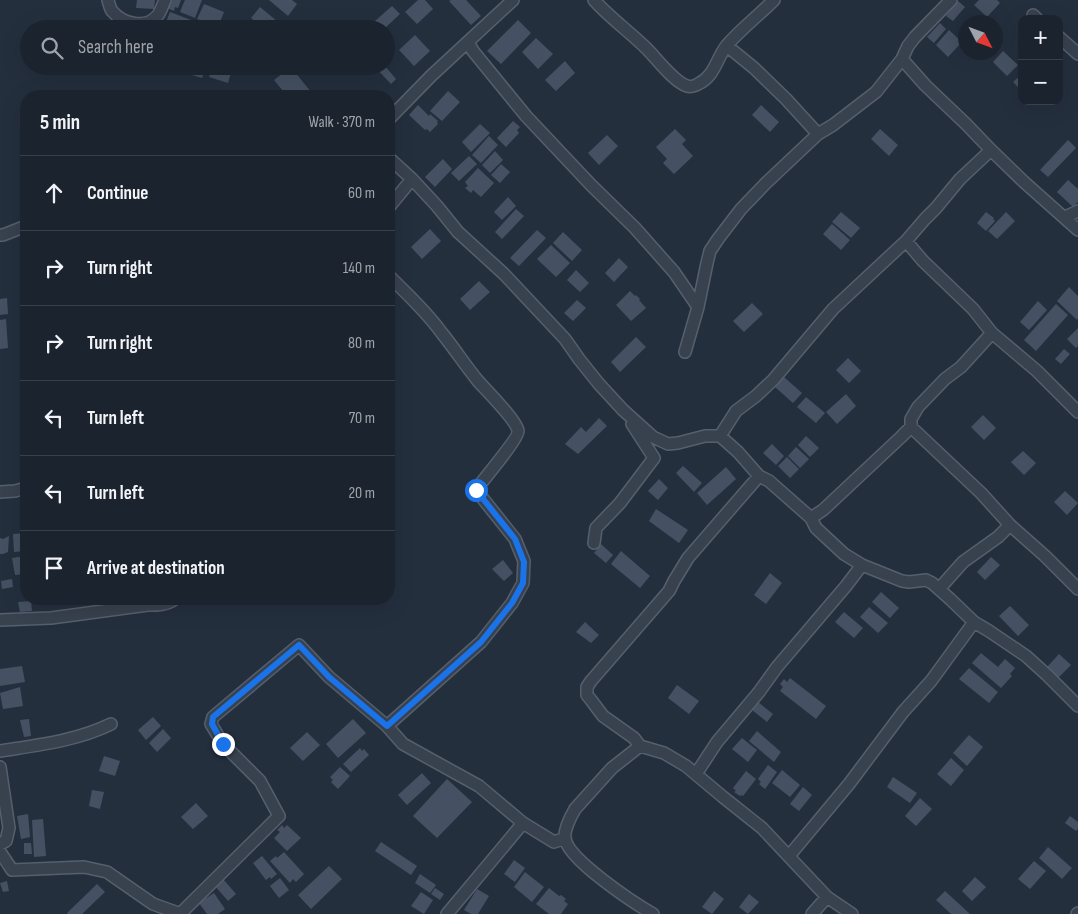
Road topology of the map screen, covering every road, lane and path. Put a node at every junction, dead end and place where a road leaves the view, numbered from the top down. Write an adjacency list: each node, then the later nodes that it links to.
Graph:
1 (108, 0): 7 (street)
2 (164, 0): 8 (street)
3 (513, 0): 10 (street)
4 (774, 0): 11 (street)
5 (951, 0): 13 (street)
6 (600, 3): 11 (street)
7 (126, 20)
8 (151, 20)
9 (1063, 41): 12 (street)
10 (468, 42): 14 (street); 27 (street)
11 (727, 46): 15 (street)
12 (1078, 54)
13 (902, 59): 15 (street); 16 (street)
14 (395, 113)
15 (818, 134): 27 (street)
16 (991, 150): 21 (street); 25 (street)
17 (395, 164): 18 (street)
18 (412, 180): 19 (street); 30 (street)
19 (395, 200)
20 (1078, 210): 21 (street)
21 (1065, 217): 23 (street)
22 (20, 228): 24 (street)
23 (1078, 230)
24 (0, 235)
25 (906, 241): 28 (street); 33 (street)
26 (395, 282): 48 (street)
27 (698, 307): 29 (street)
28 (992, 333): 31 (street); 32 (street)
29 (685, 352)
30 (623, 410): 33 (street); 39 (street)
31 (1078, 412)
32 (911, 427): 37 (street); 38 (street)
33 (720, 436): 34 (street)
34 (759, 476): 37 (street); 49 (street)
35 (20, 490): 36 (street)
36 (0, 492)
37 (811, 518): 40 (street)
38 (1010, 525): 41 (street); 42 (street)
39 (594, 543)
40 (862, 565): 41 (street); 52 (street)
41 (939, 589): 45 (street)
42 (1078, 589)
43 (148, 605): 44 (street)
44 (0, 620)
45 (974, 622): 46 (street); 57 (street)
46 (1078, 706)
47 (111, 724): 50 (street)
48 (387, 726): 53 (street); 59 (street)
49 (640, 746): 52 (street); 54 (street)
50 (0, 752)
51 (0, 767): 55 (street)
52 (696, 774): 57 (street)
53 (523, 823): 54 (street); 60 (street)
54 (565, 838): 61 (street)
55 (0, 844)
56 (0, 852): 59 (street)
57 (789, 856): 58 (street)
58 (827, 897): 62 (street); 63 (street)
59 (180, 914)
60 (447, 914)
61 (653, 914)
62 (812, 914)
63 (852, 914)

